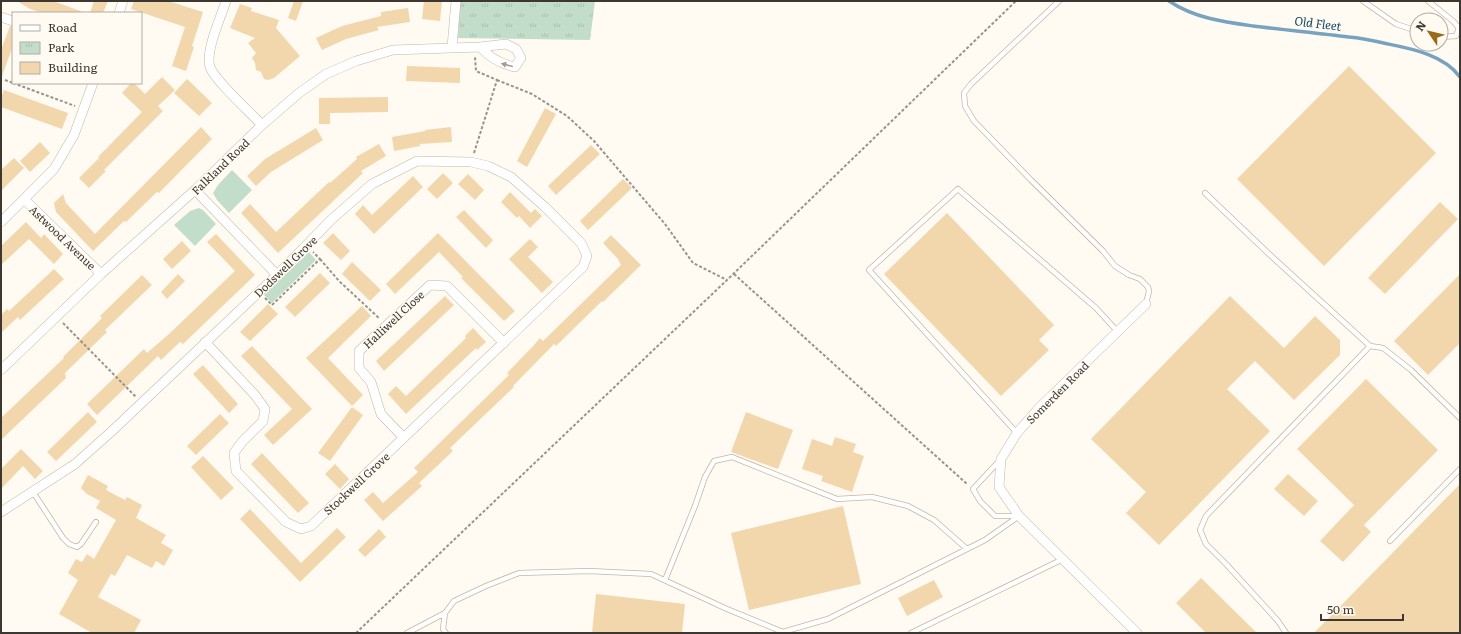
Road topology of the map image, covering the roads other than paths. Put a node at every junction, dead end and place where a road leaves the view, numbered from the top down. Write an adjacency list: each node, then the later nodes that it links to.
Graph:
1 (123, 1): 7 (street)
2 (226, 1): 17 (street)
3 (456, 1): 14 (street)
4 (1059, 1): 25 (lane)
5 (1363, 1): 12 (lane)
6 (1428, 1): 8 (lane)
7 (119, 12)
8 (1442, 12)
9 (1, 17): 11 (street)
10 (1449, 17): 13 (lane)
11 (12, 21)
12 (1409, 28)
13 (1449, 36)
14 (452, 47): 15 (street, Falkland Road); 17 (street, Falkland Road)
15 (476, 47)
16 (93, 84): 20 (street)
17 (262, 125): 18 (street, Falkland Road)
18 (195, 190): 23 (street, Falkland Road); 24 (street)
19 (1205, 193): 29 (lane)
20 (24, 199): 21 (street); 23 (street, Astwood Avenue)
21 (1, 222)
22 (587, 256): 24 (street, Dodswell Grove); 28 (street, Stockwell Grove)
23 (101, 274): 30 (street, Falkland Road)
24 (277, 275): 27 (street, Dodswell Grove)
25 (1146, 304): 26 (street, Somerden Road)
26 (1118, 332): 32 (street, Somerden Road); 32 (lane)
27 (205, 342): 33 (street, Stockwell Grove); 36 (street, Dodswell Grove)
28 (504, 343): 33 (street, Stockwell Grove); 33 (street, Halliwell Close)
29 (1370, 346): 31 (lane); 50 (lane)
30 (1, 370)
31 (1460, 418)
32 (1017, 433): 34 (street, Somerden Road)
33 (404, 438)
34 (1001, 460): 38 (street, Somerden Road); 38 (lane)
35 (1460, 469): 40 (lane)
36 (33, 492): 37 (street, Dodswell Grove); 39 (lane)
37 (1, 512)
38 (1019, 516): 41 (lane); 42 (street, Somerden Road)
39 (96, 522)
40 (1390, 541)
41 (967, 549): 43 (lane); 47 (lane)
42 (1063, 559): 48 (lane); 49 (street, Somerden Road)
43 (665, 580): 44 (lane); 47 (lane)
44 (445, 613): 45 (lane); 46 (lane)
45 (407, 633)
46 (446, 633)
47 (782, 633)
48 (911, 633)
49 (1137, 633)
50 (1286, 633)

